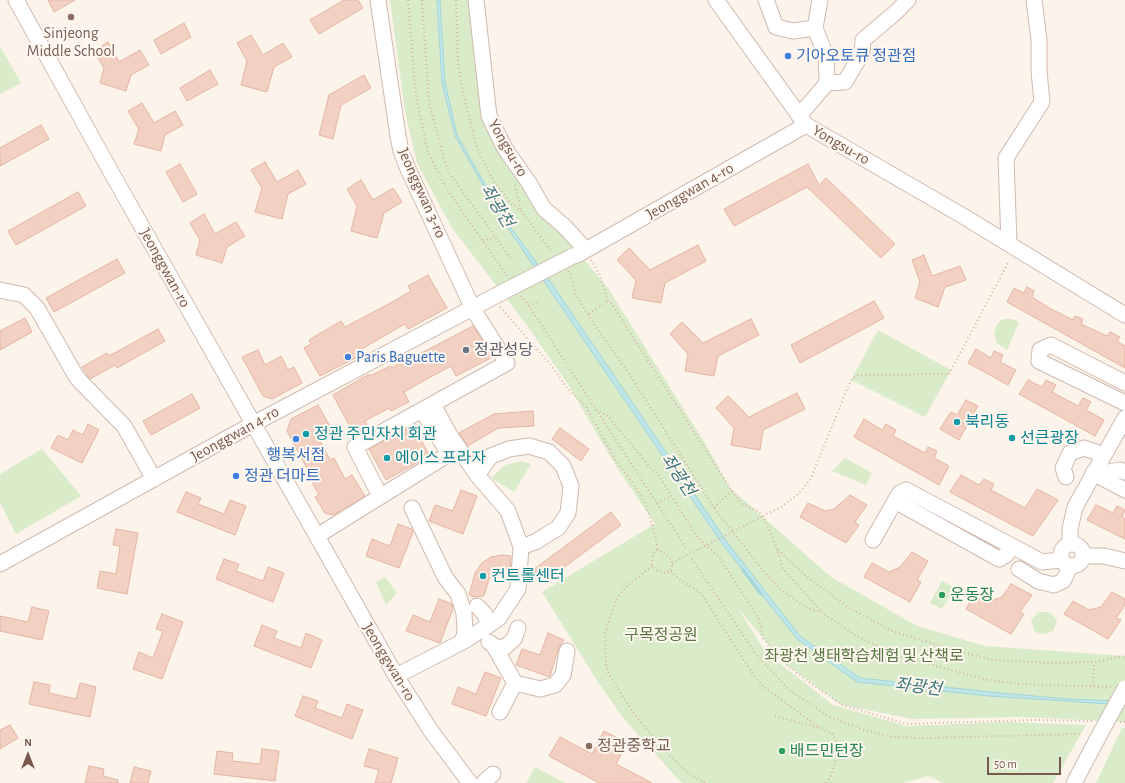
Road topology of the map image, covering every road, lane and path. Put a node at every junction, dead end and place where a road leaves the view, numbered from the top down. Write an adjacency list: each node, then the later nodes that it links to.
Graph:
1 (16, 0): 37 (street, Jeonggwan-ro)
2 (378, 0): 29 (street, Jeonggwan 3-ro)
3 (408, 0): 16 (path)
4 (421, 0): 15 (path)
5 (456, 0): 18 (path)
6 (476, 0): 19 (street, Yongsu-ro)
7 (716, 0): 14 (street, Yongsu-ro)
8 (766, 0): 12 (street)
9 (820, 0): 12 (street)
10 (908, 0): 13 (street)
11 (1034, 0): 17 (street)
12 (815, 28): 13 (street)
13 (827, 83): 14 (street)
14 (802, 120): 17 (street, Yongsu-ro); 19 (street, Jeonggwan 4-ro)
15 (495, 237): 16 (path); 20 (path)
16 (483, 241): 22 (path)
17 (1009, 244): 31 (street, Yongsu-ro)
18 (556, 257)
19 (575, 259): 26 (street, Jeonggwan 4-ro, bridge); 27 (path); 30 (path)
20 (512, 260)
21 (1008, 263): 51 (path)
22 (508, 278)
23 (0, 290): 43 (street)
24 (516, 290): 28 (path)
25 (540, 300): 28 (path)
26 (498, 301): 29 (street, Jeonggwan 4-ro); 57 (path)
27 (608, 301): 30 (path); 44 (path)
28 (529, 306): 35 (path)
29 (474, 309): 34 (street); 37 (street, Jeonggwan 4-ro)
30 (589, 314): 50 (path)
31 (1125, 315)
32 (1125, 383): 33 (street)
33 (1125, 404)
34 (428, 407): 40 (street); 46 (street); 46 (street)
35 (596, 410): 47 (path); 48 (path)
36 (1125, 418): 38 (street)
37 (253, 424): 43 (street, Jeonggwan 4-ro); 52 (street, Jeonggwan-ro)
38 (1104, 455): 41 (street); 42 (street)
39 (1125, 472): 41 (street)
40 (477, 475): 55 (street); 55 (street)
41 (1099, 476): 45 (street); 54 (street)
42 (1066, 478)
43 (154, 479): 62 (street, Jeonggwan 4-ro)
44 (732, 490): 50 (path); 51 (path)
45 (1125, 490)
46 (380, 496): 52 (street)
47 (671, 497): 48 (path); 85 (path)
48 (657, 503): 56 (path)
49 (412, 508): 72 (street)
50 (714, 508): 69 (path)
51 (763, 516): 58 (path); 63 (path, bridge)
52 (317, 536): 77 (street, Jeonggwan-ro)
53 (873, 540): 64 (street)
54 (1070, 544): 59 (street); 64 (street)
55 (521, 547): 71 (street)
56 (686, 548)
57 (658, 549): 63 (path); 65 (path)
58 (778, 549): 69 (path); 76 (path)
59 (1084, 556): 61 (street); 64 (street)
60 (692, 559): 87 (path)
61 (1125, 561)
62 (0, 564)
63 (672, 564): 67 (path)
64 (1066, 564): 66 (street)
65 (652, 566): 67 (path); 89 (path)
66 (1019, 569)
67 (671, 571): 86 (path)
68 (477, 606): 71 (street)
69 (821, 612): 79 (path)
70 (518, 628): 73 (street)
71 (483, 629): 72 (street); 73 (street)
72 (462, 642): 77 (street)
73 (494, 646): 78 (street)
74 (567, 651): 78 (street)
75 (1125, 656): 76 (path)
76 (1094, 662): 79 (path)
77 (396, 676): 88 (street, Jeonggwan-ro)
78 (515, 683): 81 (street)
79 (1093, 686): 80 (path)
80 (1121, 688): 85 (street, bridge)
81 (500, 712)
82 (775, 716): 86 (path)
83 (1118, 722): 84 (path)
84 (1125, 722)
85 (1099, 727): 91 (street)
86 (820, 728): 90 (path)
87 (1080, 734)
88 (470, 783)
89 (706, 783)
90 (826, 783)
91 (1074, 783)

